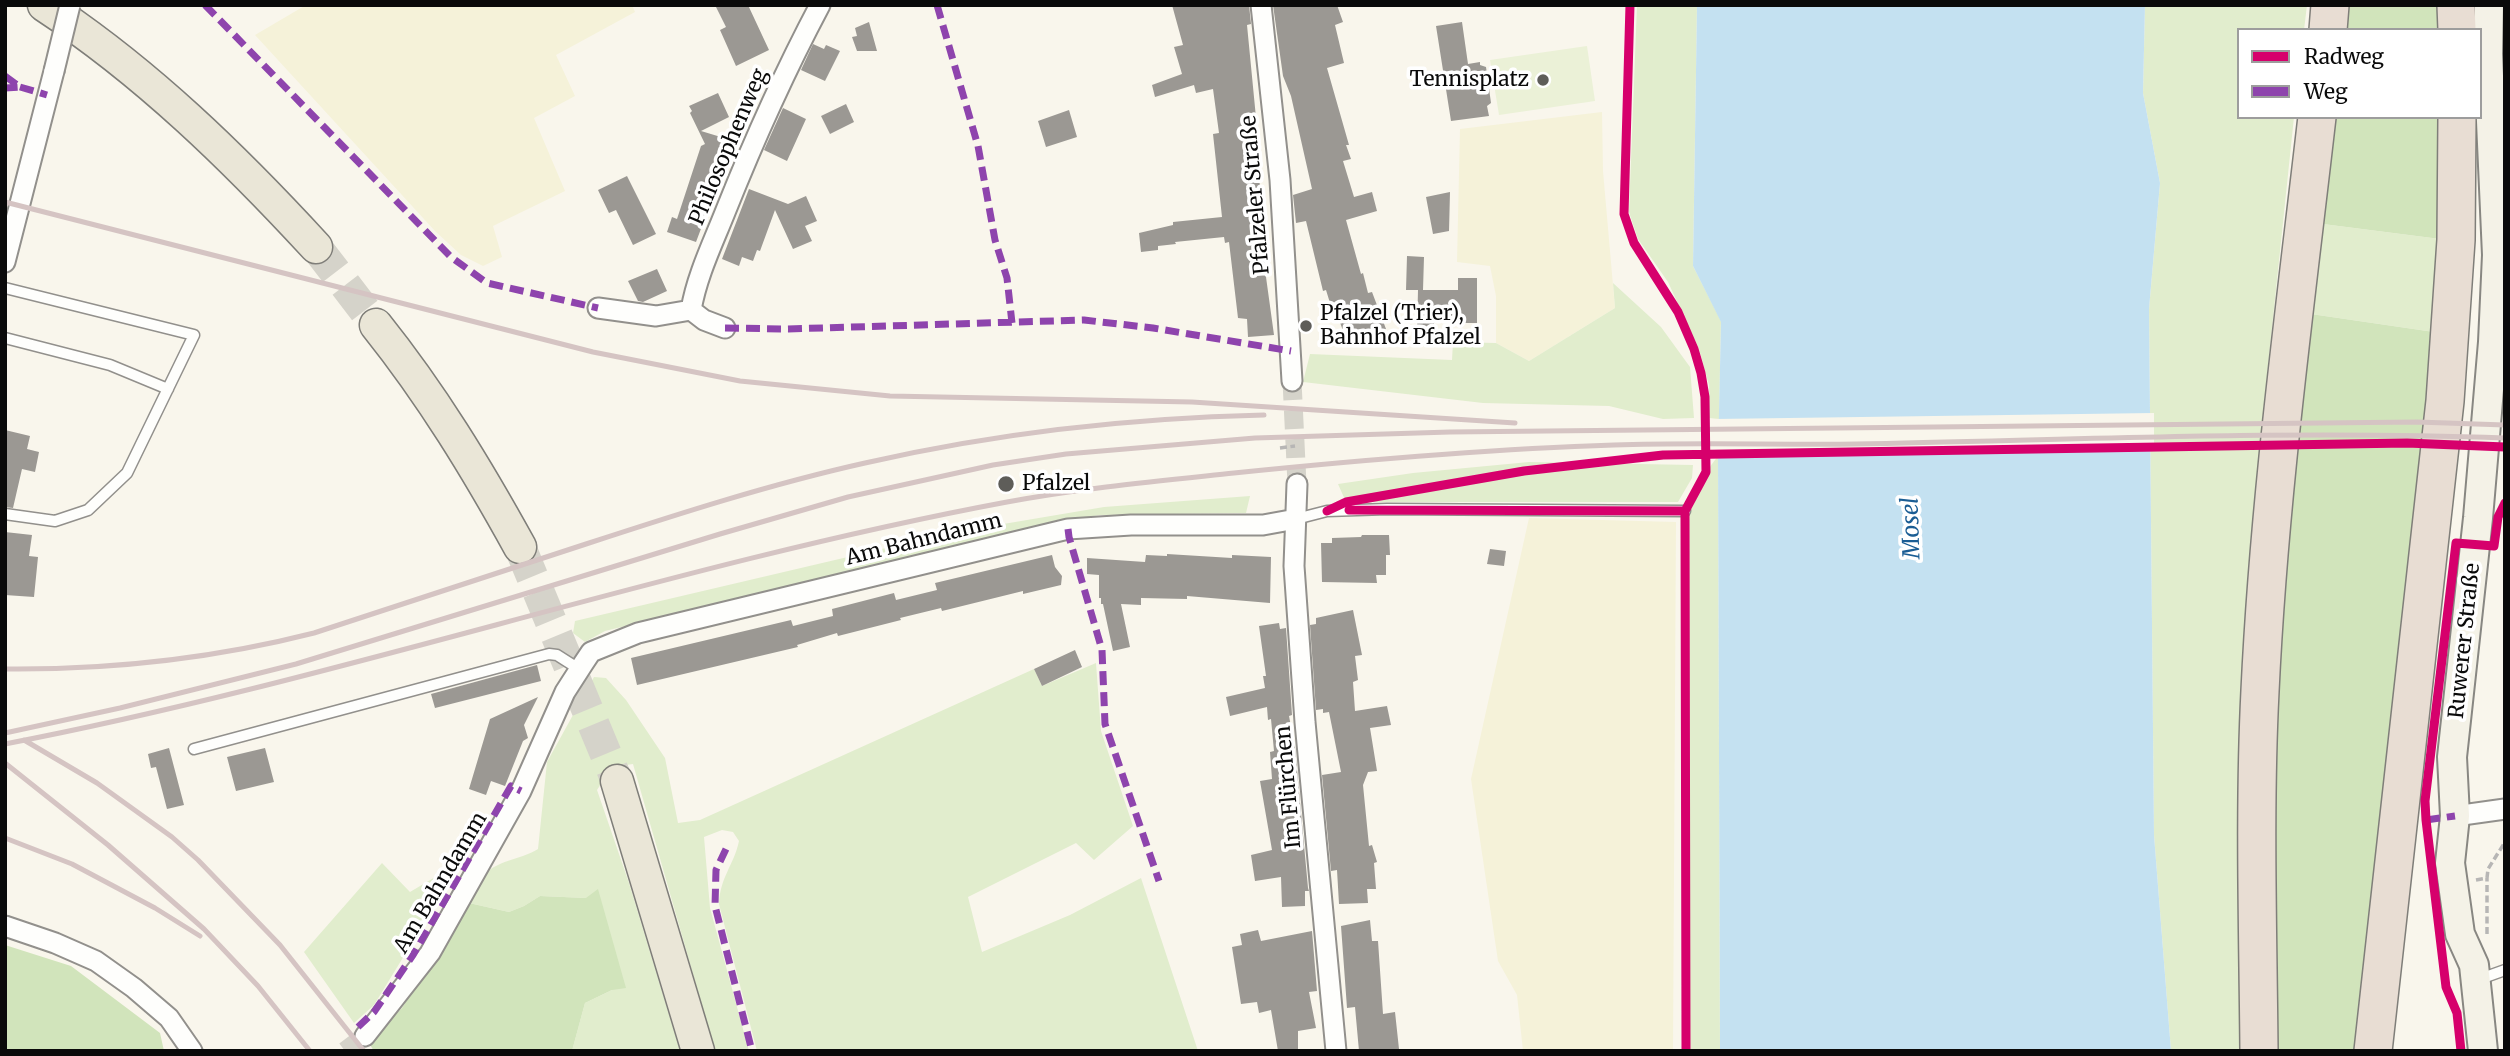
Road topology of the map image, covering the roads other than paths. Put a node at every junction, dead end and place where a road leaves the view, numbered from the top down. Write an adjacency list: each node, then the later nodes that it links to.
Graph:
1 (44, 5): 13 (main road)
2 (70, 5): 14 (street, bridge)
3 (820, 5): 17 (street, Philosophenweg)
4 (1261, 5): 22 (street, Pfalzeler Straße)
5 (2330, 5): 8 (highway)
6 (2456, 5): 9 (highway)
7 (2489, 5): 12 (main road, Ruwerer Straße)
8 (2328, 28)
9 (2456, 28)
10 (2317, 119): 41 (highway)
11 (2457, 119): 42 (highway)
12 (2498, 139): 21 (main road, Ruwerer Straße)
13 (316, 247)
14 (5, 262)
15 (10, 289): 23 (lane)
16 (598, 309): 17 (street)
17 (691, 310): 19 (street)
18 (376, 326): 28 (main road)
19 (725, 328)
20 (5, 338): 23 (lane)
21 (2499, 343): 33 (main road, Ruwerer Straße)
22 (1292, 381)
23 (168, 389): 26 (lane)
24 (1297, 484): 27 (street)
25 (1685, 511): 27 (lane)
26 (5, 514)
27 (1296, 519): 29 (street, Am Bahndamm); 40 (street, Im Flürchen)
28 (520, 547)
29 (579, 669): 30 (lane); 37 (street, Am Bahndamm)
30 (194, 749)
31 (617, 781): 39 (main road)
32 (2505, 809): 33 (street)
33 (2455, 816): 36 (main road, Ruwerer Straße)
34 (5, 926): 38 (street)
35 (2505, 970): 36 (lane)
36 (2475, 973): 43 (main road, Ruwerer Straße)
37 (365, 1036)
38 (192, 1051)
39 (698, 1051)
40 (1336, 1051)
41 (2259, 1051)
42 (2373, 1051)
43 (2483, 1051)

